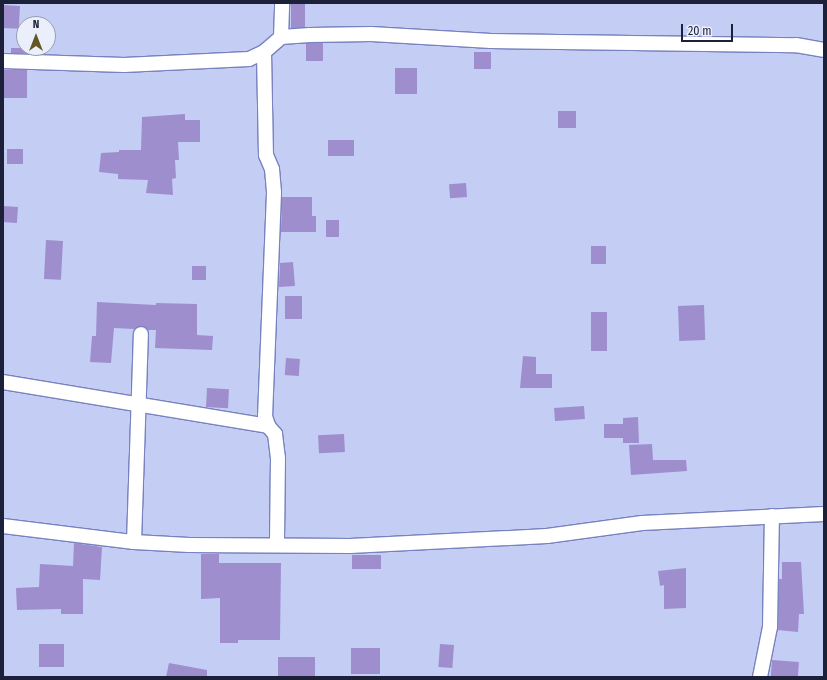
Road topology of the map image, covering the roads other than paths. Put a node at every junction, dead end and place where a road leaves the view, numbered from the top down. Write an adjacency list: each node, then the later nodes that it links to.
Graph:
1 (282, 3): 2 (street)
2 (281, 37): 3 (street); 4 (street)
3 (824, 50)
4 (264, 52): 5 (street); 9 (street)
5 (3, 61)
6 (141, 334): 8 (street)
7 (3, 382): 8 (street)
8 (137, 405): 9 (street); 13 (street)
9 (268, 426): 14 (street)
10 (824, 514): 11 (street)
11 (772, 516): 14 (street); 15 (street)
12 (3, 526): 13 (street)
13 (134, 542): 14 (street)
14 (277, 545)
15 (760, 677)

